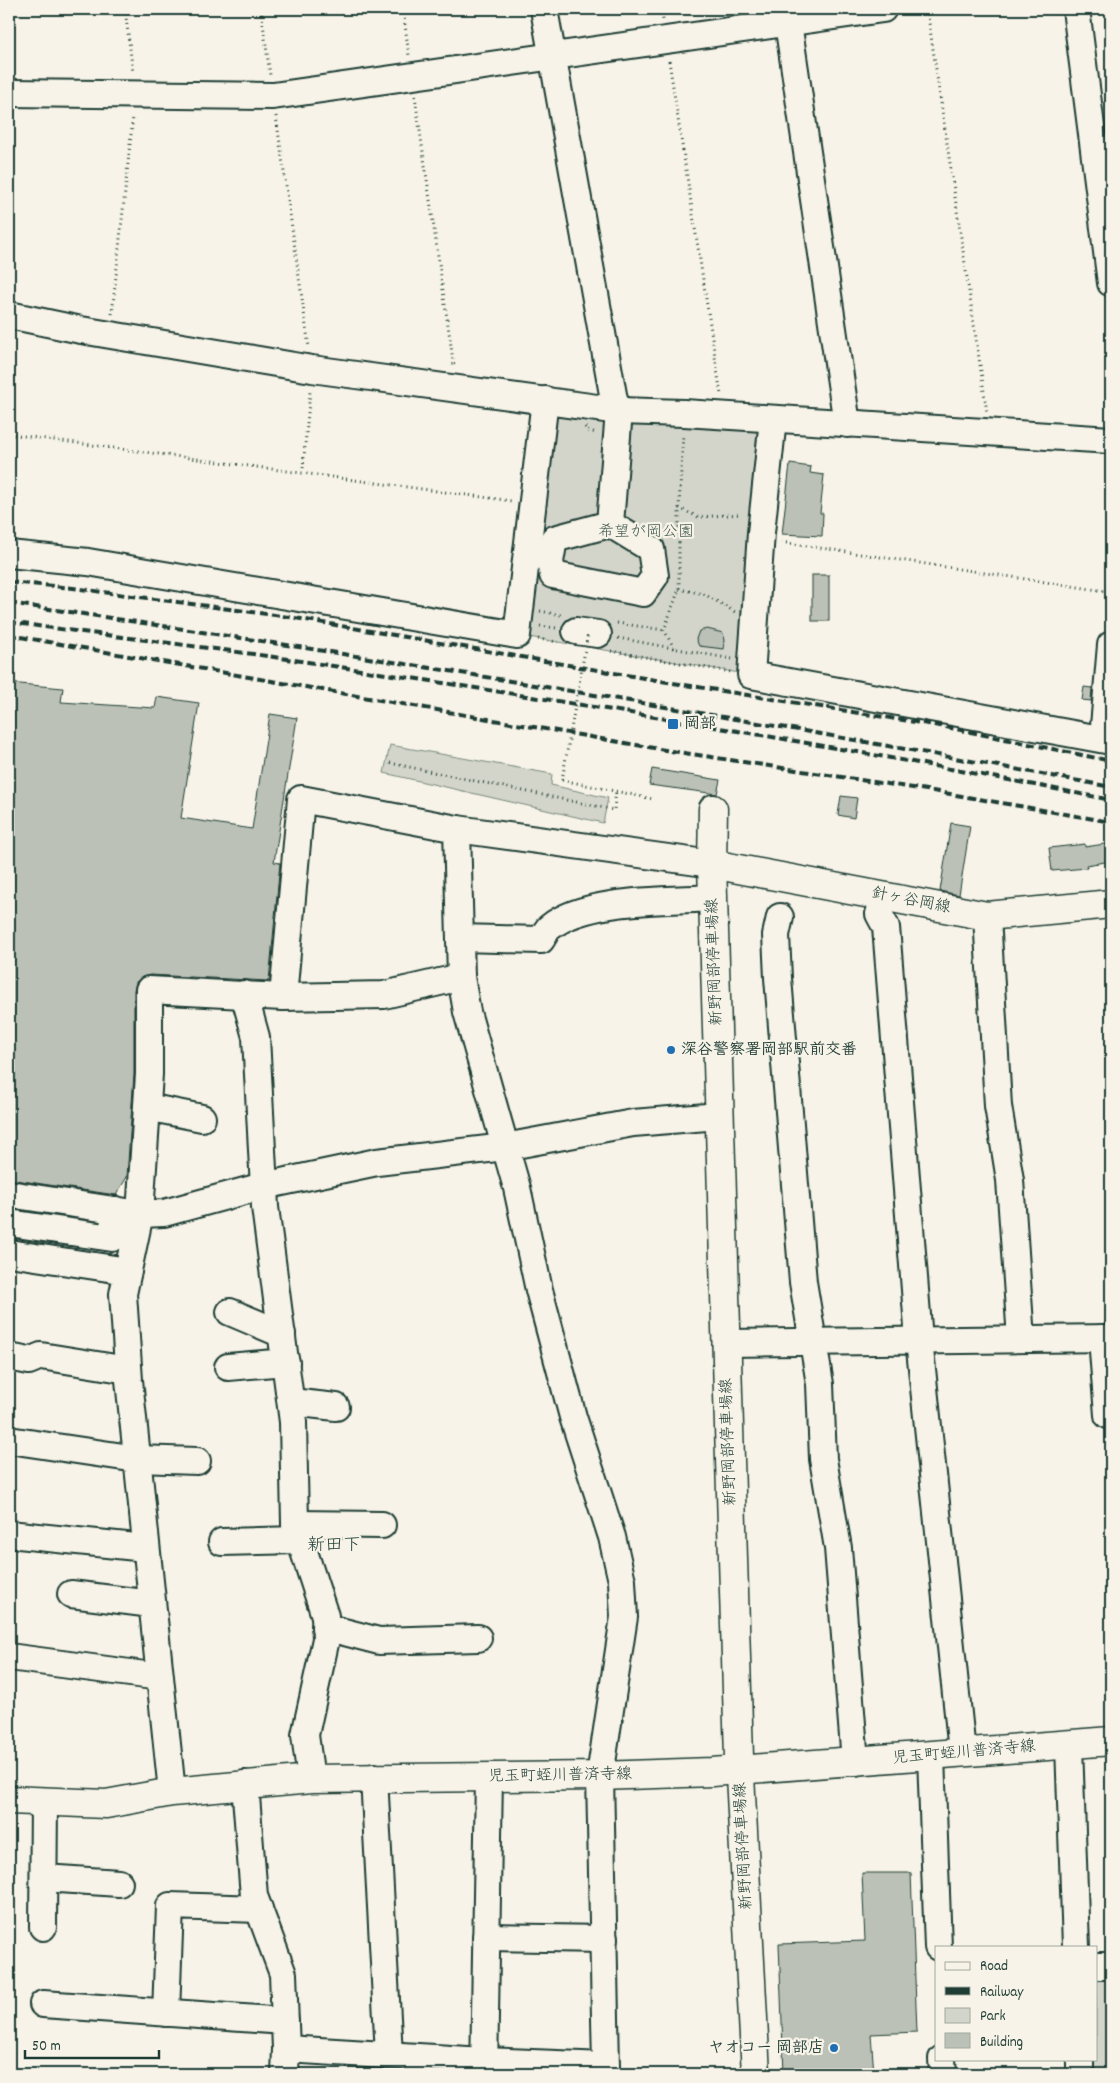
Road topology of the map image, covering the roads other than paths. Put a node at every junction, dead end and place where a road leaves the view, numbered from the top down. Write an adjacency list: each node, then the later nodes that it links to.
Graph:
1 (544, 9): 5 (street)
2 (883, 9): 4 (street)
3 (1076, 9): 7 (street)
4 (787, 16): 5 (street); 12 (street)
5 (552, 57): 6 (street); 10 (street)
6 (9, 92)
7 (1111, 283)
8 (9, 315): 9 (street)
9 (544, 400): 10 (street); 15 (street)
10 (619, 411): 11 (street); 14 (street)
11 (773, 419): 12 (street); 17 (street)
12 (848, 424): 13 (street)
13 (1111, 440)
14 (610, 524)
15 (9, 554)
16 (1111, 645): 17 (street)
17 (1107, 740)
18 (713, 809): 20 (main road, 新野岡部停車場線)
19 (457, 829): 20 (street); 26 (street); 29 (street)
20 (712, 864): 21 (main road, 新野岡部停車場線); 24 (main road, 針ヶ谷岡線)
21 (713, 898): 26 (street); 31 (main road, 新野岡部停車場線)
22 (1111, 904): 24 (main road, 針ヶ谷岡線)
23 (878, 914): 45 (street)
24 (987, 916): 44 (street)
25 (780, 917): 46 (street)
26 (460, 938): 27 (street)
27 (461, 976): 29 (street); 33 (street)
28 (244, 994): 29 (street); 30 (street); 34 (street)
29 (283, 997)
30 (146, 1107): 32 (street); 37 (street)
31 (719, 1116): 33 (street); 47 (main road, 新野岡部停車場線)
32 (202, 1118)
33 (505, 1147): 34 (street); 75 (street)
34 (263, 1186): 37 (street); 42 (street)
35 (9, 1194): 36 (street)
36 (115, 1210): 37 (street); 38 (street)
37 (140, 1214): 40 (street)
38 (9, 1223)
39 (9, 1253): 40 (street)
40 (128, 1272): 51 (street)
41 (230, 1312): 42 (street)
42 (282, 1334): 49 (street)
43 (1107, 1338): 44 (street); 54 (street)
44 (1021, 1339): 45 (street)
45 (919, 1340): 46 (street); 71 (street)
46 (813, 1342): 47 (street); 73 (street)
47 (726, 1343): 74 (main road, 新野岡部停車場線)
48 (9, 1357): 51 (street)
49 (286, 1362): 50 (street); 52 (street)
50 (228, 1367)
51 (128, 1370): 56 (street)
52 (291, 1402): 53 (street); 59 (street)
53 (336, 1406)
54 (1111, 1416)
55 (9, 1440): 56 (street)
56 (137, 1460): 57 (street); 62 (street)
57 (197, 1461)
58 (382, 1525): 59 (street)
59 (297, 1532): 61 (street); 65 (street)
60 (9, 1534): 62 (street)
61 (222, 1542)
62 (146, 1548): 64 (street)
63 (71, 1594): 64 (street)
64 (152, 1604): 68 (street)
65 (325, 1627): 66 (street); 78 (street)
66 (478, 1638)
67 (9, 1657): 68 (street)
68 (160, 1677): 80 (street)
69 (1111, 1741): 70 (main road, 児玉町蛭川普済寺線)
70 (1069, 1745): 71 (main road, 児玉町蛭川普済寺線); 90 (street)
71 (962, 1752): 72 (main road, 児玉町蛭川普済寺線)
72 (931, 1756): 73 (main road, 児玉町蛭川普済寺線); 89 (street)
73 (855, 1762): 74 (main road, 児玉町蛭川普済寺線)
74 (739, 1770): 75 (main road, 児玉町蛭川普済寺線); 102 (main road, 新野岡部停車場線)
75 (600, 1776): 77 (main road, 児玉町蛭川普済寺線); 88 (street)
76 (374, 1777): 77 (main road, 児玉町蛭川普済寺線); 78 (main road, 児玉町蛭川普済寺線); 97 (street)
77 (489, 1777): 87 (street)
78 (311, 1779): 79 (main road, 児玉町蛭川普済寺線)
79 (245, 1784): 80 (main road, 児玉町蛭川普済寺線); 85 (street)
80 (172, 1792): 82 (main road, 児玉町蛭川普済寺線)
81 (9, 1800): 82 (main road, 児玉町蛭川普済寺線)
82 (44, 1802): 83 (street)
83 (44, 1878): 84 (street); 86 (street)
84 (119, 1883)
85 (259, 1910): 94 (street); 95 (street)
86 (43, 1927)
87 (486, 1937): 88 (street); 100 (street)
88 (604, 1940): 100 (street)
89 (938, 1946)
90 (1076, 1946)
91 (1098, 1966): 92 (street)
92 (1111, 1966)
93 (43, 2004): 94 (street)
94 (166, 2013): 95 (street)
95 (285, 2021): 96 (street)
96 (286, 2049): 97 (street); 101 (street)
97 (389, 2055): 100 (street)
98 (942, 2060): 103 (street)
99 (1080, 2060): 104 (street)
100 (484, 2068)
101 (285, 2074)
102 (756, 2074)
103 (943, 2074)
104 (1080, 2074)

